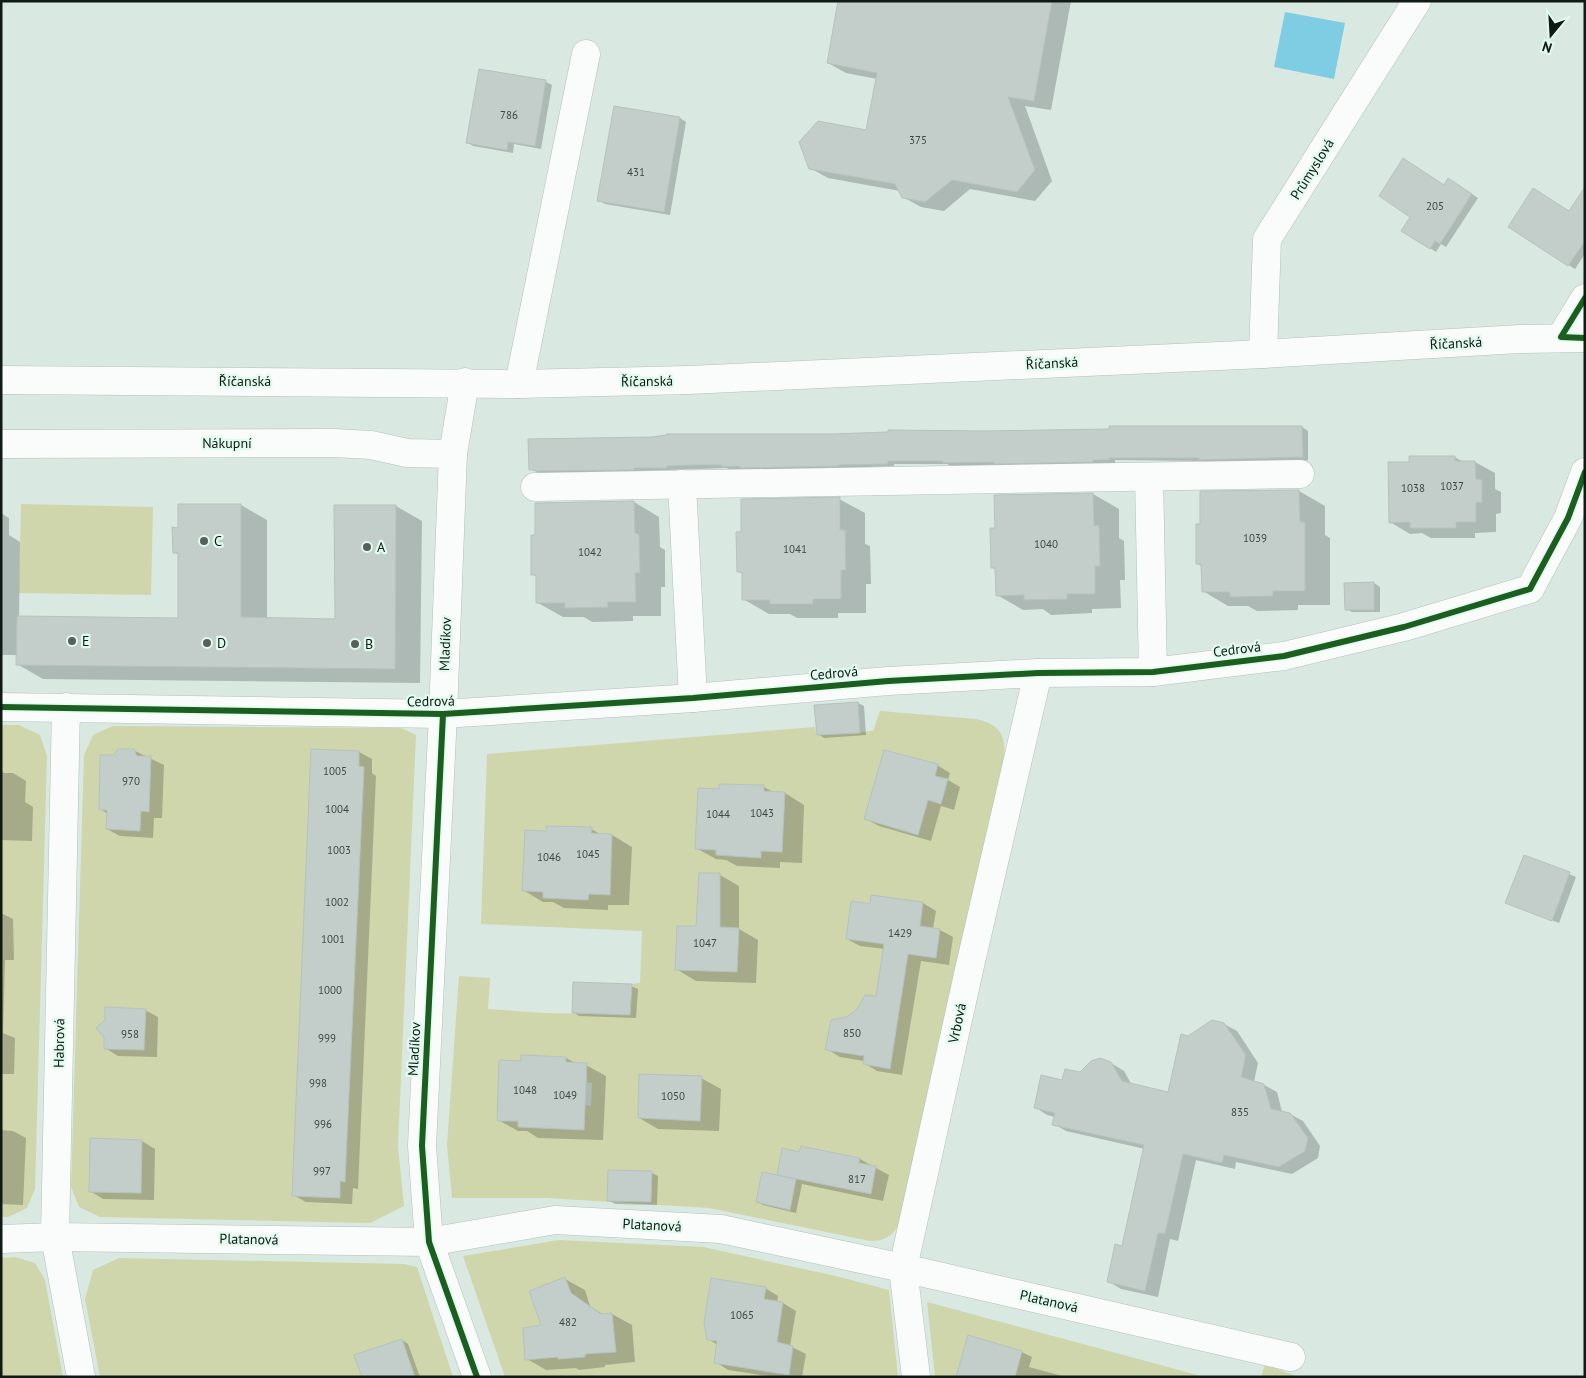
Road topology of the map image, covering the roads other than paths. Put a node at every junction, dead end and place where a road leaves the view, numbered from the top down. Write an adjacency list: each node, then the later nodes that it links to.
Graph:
1 (1418, 1): 5 (street, Průmyslová)
2 (586, 54): 8 (street)
3 (1585, 298): 4 (street)
4 (1573, 338): 5 (street, Říčanská)
5 (1263, 354): 8 (street, Říčanská)
6 (1, 380): 7 (street, Říčanská)
7 (465, 382): 8 (street, Říčanská); 10 (street, Mladíkov)
8 (519, 384)
9 (1, 444): 10 (street, Nákupní)
10 (453, 454): 21 (street, Mladíkov)
11 (1585, 472): 17 (street, Cedrová)
12 (1300, 474): 13 (street)
13 (1149, 477): 14 (street); 17 (street)
14 (682, 484): 15 (street); 18 (street)
15 (535, 487)
16 (1038, 672): 17 (street, Cedrová); 18 (street, Cedrová); 25 (street, Vrbová)
17 (1154, 672)
18 (693, 698): 21 (street, Cedrová)
19 (1, 707): 20 (street, Cedrová)
20 (66, 707): 21 (street, Cedrová); 22 (street, Habrová)
21 (442, 714): 24 (street, Mladíkov)
22 (55, 1237): 23 (street, Platanová); 24 (street, Platanová); 27 (street, Habrová)
23 (1, 1239)
24 (429, 1242): 25 (street, Platanová); 28 (street, Mladíkov)
25 (903, 1268): 26 (street, Platanová); 29 (street, Vrbová)
26 (1291, 1357)
27 (81, 1377)
28 (477, 1377)
29 (916, 1377)

